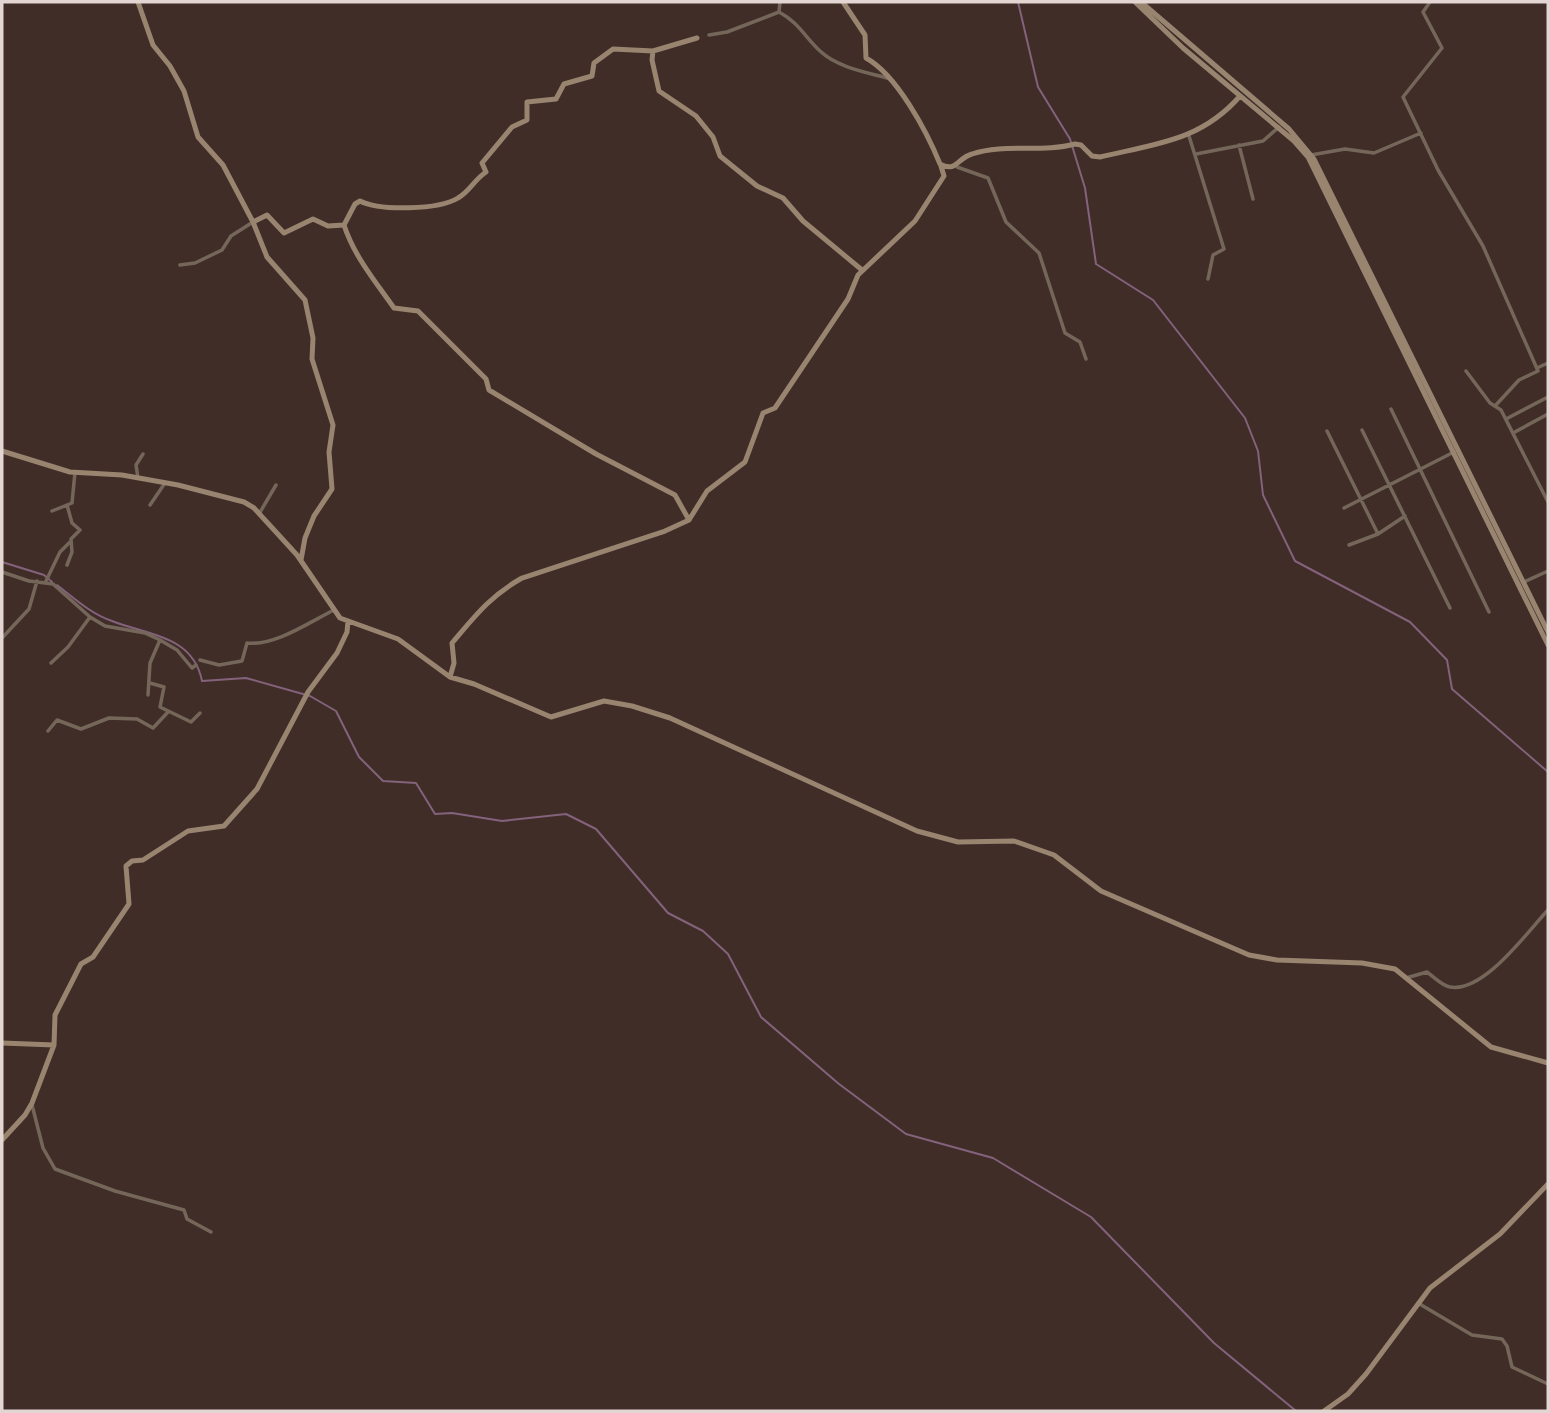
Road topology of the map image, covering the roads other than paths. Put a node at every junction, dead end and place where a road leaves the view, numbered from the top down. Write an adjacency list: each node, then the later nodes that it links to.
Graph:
1 (780, 2): 7 (street)
2 (843, 2): 11 (street)
3 (1135, 2): 12 (street)
4 (1141, 2): 18 (street)
5 (1430, 2): 14 (street)
6 (141, 3): 22 (street)
7 (779, 12): 8 (street); 11 (street)
8 (709, 35)
9 (697, 38): 10 (street)
10 (653, 51): 23 (street); 25 (street)
11 (887, 78): 19 (street)
12 (1240, 96): 13 (street); 15 (street)
13 (1279, 127): 16 (street); 40 (street)
14 (1421, 133): 18 (street); 29 (street)
15 (1189, 136): 17 (street); 20 (street)
16 (1239, 145): 17 (street); 21 (street)
17 (1196, 154): 26 (street)
18 (1311, 155): 66 (street)
19 (941, 166): 20 (street); 25 (street)
20 (957, 167): 27 (street)
21 (1253, 199)
22 (253, 222): 23 (street); 24 (street); 60 (street)
23 (344, 225): 56 (street)
24 (180, 265)
25 (862, 270): 56 (street)
26 (1208, 279)
27 (1086, 359)
28 (1548, 363): 29 (street)
29 (1537, 368): 32 (street)
30 (1466, 371): 32 (street)
31 (1548, 397): 35 (street)
32 (1495, 406): 35 (street)
33 (1391, 409): 42 (street)
34 (1548, 414): 38 (street)
35 (1506, 419): 38 (street)
36 (1362, 430): 46 (street)
37 (1327, 431): 48 (street)
38 (1513, 433): 49 (street)
39 (2, 451): 43 (street)
40 (1454, 452): 42 (street); 75 (street)
41 (143, 454): 44 (street)
42 (1419, 469): 46 (street); 69 (street)
43 (75, 472): 44 (street); 50 (street)
44 (138, 478): 45 (street)
45 (165, 483): 51 (street); 54 (street)
46 (1389, 484): 48 (street); 55 (street)
47 (276, 485): 54 (street)
48 (1361, 499): 52 (street); 57 (street)
49 (1548, 502)
50 (67, 505): 53 (street); 58 (street)
51 (150, 505)
52 (1344, 508)
53 (52, 511)
54 (260, 514): 60 (street)
55 (1405, 516): 57 (street); 67 (street)
56 (689, 520): 79 (street)
57 (1378, 534): 59 (street)
58 (70, 542): 61 (street); 64 (street)
59 (1349, 545)
60 (301, 560): 68 (street)
61 (67, 565)
62 (1548, 571): 66 (street)
63 (2, 572): 65 (street)
64 (47, 578): 65 (street); 70 (street)
65 (37, 581): 73 (street)
66 (1524, 582): 72 (street)
67 (1450, 608)
68 (334, 610): 71 (street); 76 (street)
69 (1489, 612)
70 (90, 617): 74 (street); 77 (street)
71 (348, 621): 79 (street); 88 (street)
72 (1548, 632)
73 (2, 638)
74 (160, 640): 78 (street); 80 (street)
75 (1548, 645)
76 (200, 660)
77 (51, 663)
78 (196, 665)
79 (450, 677): 86 (street)
80 (150, 682): 81 (street); 82 (street)
81 (148, 695)
82 (167, 712): 83 (street); 84 (street)
83 (201, 713)
84 (48, 731)
85 (1548, 910): 86 (street)
86 (1406, 978): 89 (street)
87 (2, 1043): 88 (street)
88 (54, 1045): 90 (street)
89 (1548, 1063)
90 (32, 1103): 91 (street); 93 (street)
91 (2, 1140)
92 (1548, 1184): 94 (street)
93 (211, 1232)
94 (1417, 1302): 95 (street); 96 (street)
95 (1548, 1384)
96 (1324, 1411)

